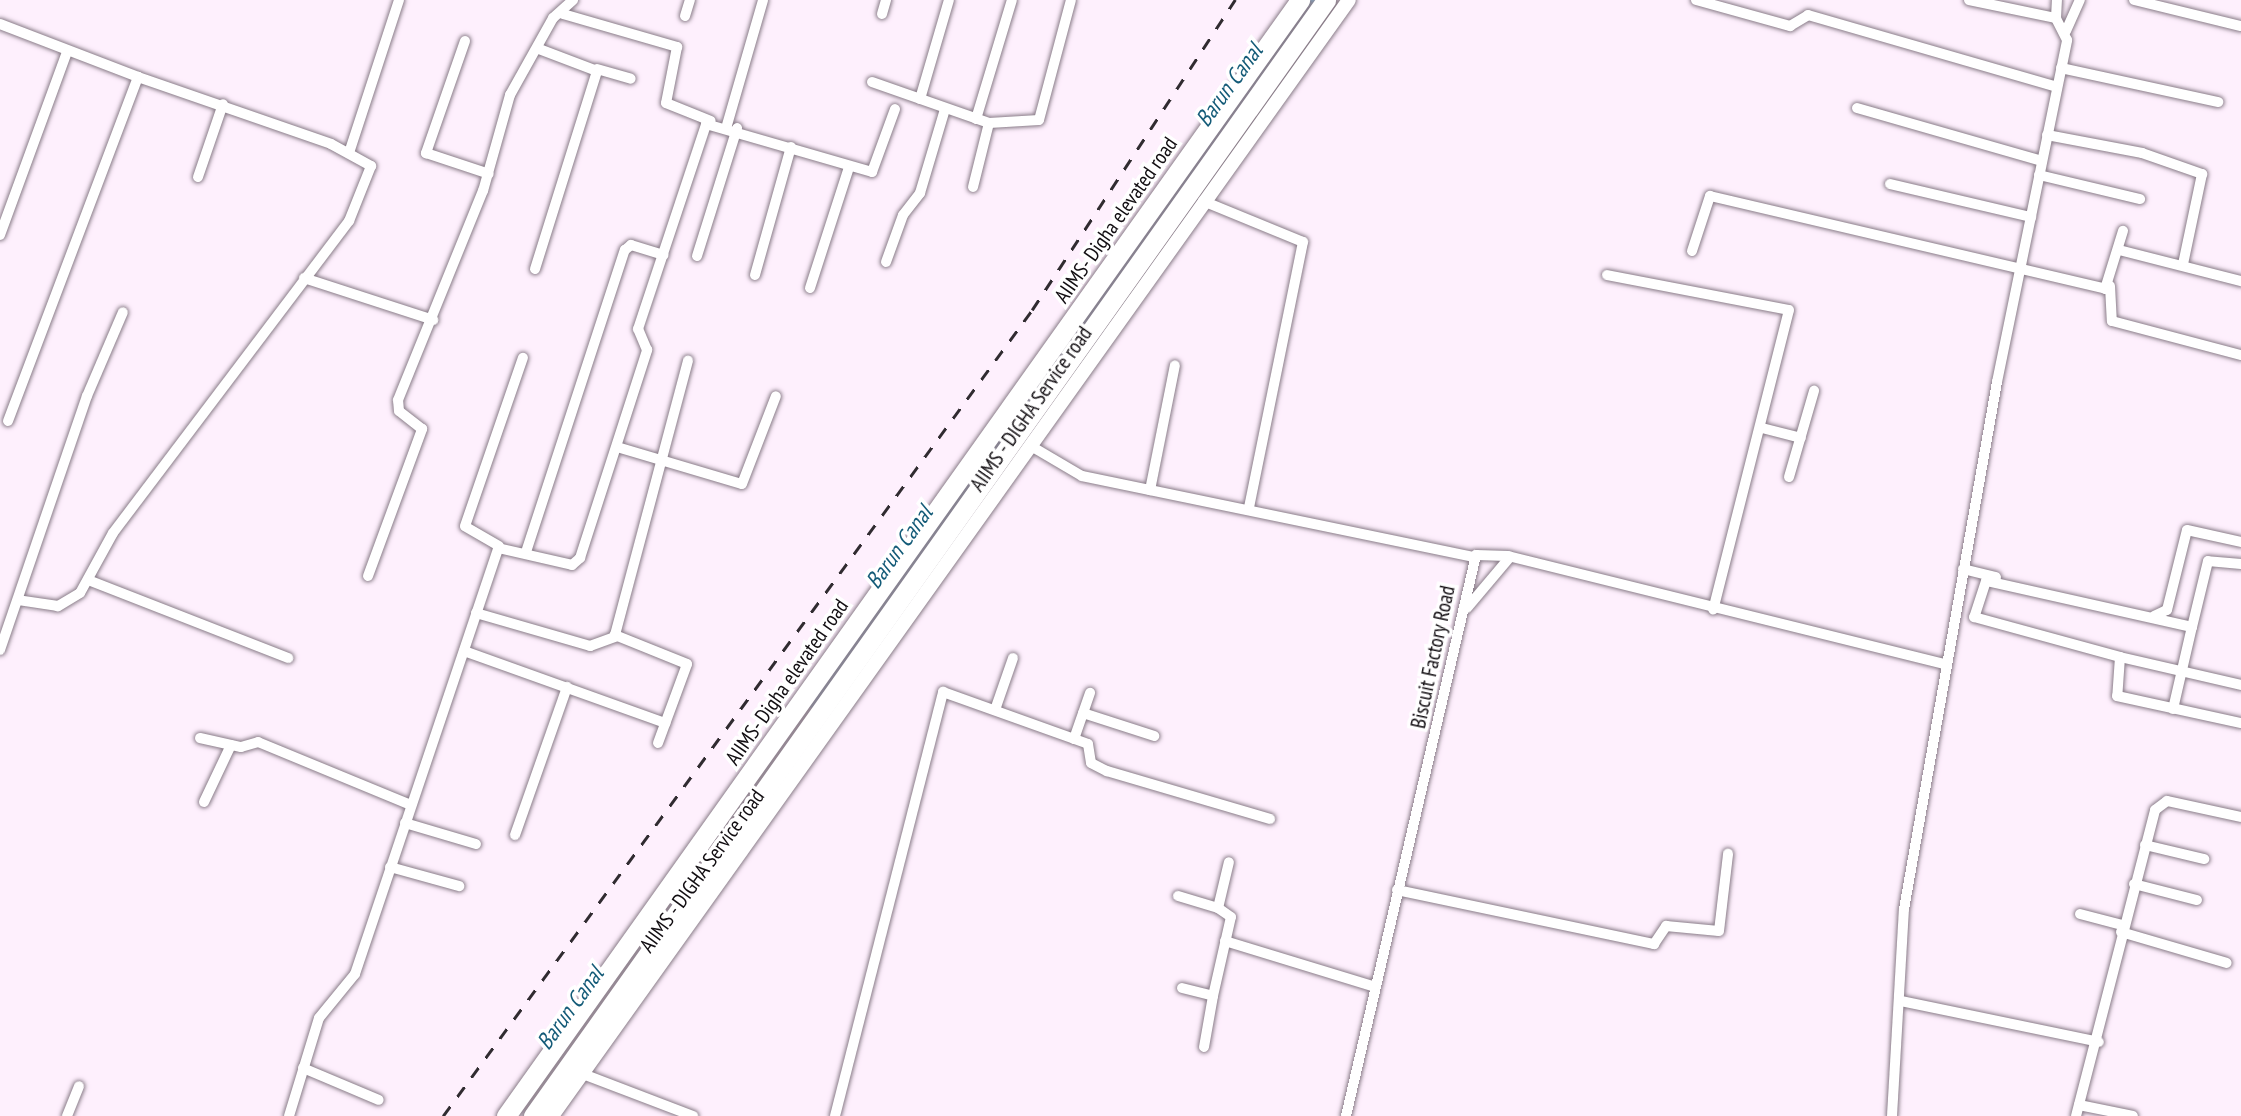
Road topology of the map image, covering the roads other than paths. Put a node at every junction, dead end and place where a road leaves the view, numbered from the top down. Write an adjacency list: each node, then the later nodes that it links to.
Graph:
1 (399, 0): 45 (street)
2 (573, 0): 17 (street)
3 (690, 0): 19 (street)
4 (763, 0): 42 (street)
5 (886, 0): 18 (street)
6 (949, 0): 33 (street)
7 (1012, 0): 39 (street)
8 (1071, 0): 41 (street)
9 (1300, 0): 162 (highway, AIIMS- Digha elevated road)
10 (1326, 0): 163 (highway, AIIMS- Digha elevated road)
11 (1349, 0): 54 (main road, AIIMS - DIGHA Service road)
12 (1696, 0): 32 (street)
13 (1969, 0): 20 (street)
14 (2057, 0): 20 (street)
15 (2080, 0): 23 (street)
16 (2134, 0): 22 (street)
17 (563, 14): 25 (street); 40 (street)
18 (882, 14)
19 (685, 16)
20 (2056, 18): 23 (street)
21 (0, 24): 26 (street)
22 (2241, 26)
23 (2066, 31): 27 (street)
24 (464, 41): 48 (street)
25 (539, 49): 28 (street); 48 (street)
26 (67, 52): 29 (street); 57 (street)
27 (2061, 68): 32 (street); 34 (street)
28 (597, 69): 30 (street); 64 (street)
29 (138, 77): 35 (street); 80 (street)
30 (631, 79)
31 (872, 82): 33 (street)
32 (2057, 87): 43 (street)
33 (920, 99): 36 (street)
34 (2218, 102)
35 (223, 104): 45 (street); 50 (street)
36 (945, 108): 39 (street); 62 (street)
37 (1857, 108): 46 (street)
38 (895, 109): 47 (street)
39 (976, 119): 41 (street)
40 (711, 121): 42 (street); 60 (street)
41 (989, 123): 52 (street)
42 (732, 127): 44 (street); 61 (street)
43 (2047, 135): 46 (street); 63 (street)
44 (792, 147): 47 (street); 66 (street)
45 (349, 153): 68 (street)
46 (2042, 161): 49 (street)
47 (849, 167): 71 (street)
48 (489, 174): 73 (street)
49 (2039, 175): 53 (street); 55 (street)
50 (198, 177)
51 (1890, 184): 55 (street)
52 (973, 187)
53 (2140, 199)
54 (1203, 201): 83 (main road, AIIMS - DIGHA Service road); 88 (street)
55 (2031, 217): 65 (street)
56 (2123, 231): 58 (street)
57 (0, 235)
58 (2119, 250): 63 (street); 70 (street)
59 (1692, 251): 65 (street)
60 (663, 255): 84 (street); 91 (street)
61 (697, 256)
62 (886, 262)
63 (2183, 264): 69 (street)
64 (535, 269)
65 (2020, 271): 70 (street); 95 (street)
66 (755, 275)
67 (1607, 275): 81 (street)
68 (304, 278): 73 (street); 97 (street)
69 (2241, 281)
70 (2110, 286): 74 (street)
71 (810, 288)
72 (123, 312): 99 (street)
73 (433, 320): 96 (street)
74 (2241, 355)
75 (523, 358): 90 (street)
76 (688, 361): 85 (street)
77 (1175, 365): 87 (street)
78 (1814, 391): 82 (street)
79 (776, 396): 85 (street)
80 (8, 421)
81 (1762, 429): 82 (street); 102 (street)
82 (1801, 438): 86 (street)
83 (1031, 446): 87 (street); 155 (main road, AIIMS - DIGHA Service road)
84 (617, 447): 85 (street); 91 (street)
85 (663, 459): 105 (street)
86 (1789, 477)
87 (1150, 490): 88 (street)
88 (1249, 508): 92 (street)
89 (2241, 542): 95 (street)
90 (499, 546): 91 (street); 103 (street)
91 (526, 552)
92 (1472, 557): 93 (street); 101 (street, Biscuit Factory Road)
93 (1510, 557): 101 (street); 102 (street)
94 (2241, 564): 104 (street)
95 (1963, 569): 98 (street)
96 (368, 576)
97 (88, 580): 99 (street); 110 (street)
98 (1958, 598): 100 (street); 111 (street)
99 (18, 600): 106 (street)
100 (1977, 602): 104 (street); 109 (street)
101 (1466, 610): 140 (street, Biscuit Factory Road)
102 (1713, 611): 111 (street)
103 (476, 613): 105 (street); 107 (street)
104 (2192, 627): 112 (street)
105 (615, 637): 119 (street)
106 (0, 650)
107 (464, 651): 114 (street); 127 (street)
108 (1013, 657): 117 (street)
109 (2120, 657): 112 (street); 116 (street)
110 (288, 658)
111 (1946, 664): 151 (street)
112 (2182, 671): 113 (street); 116 (street)
113 (2241, 685)
114 (567, 687): 119 (street); 131 (street)
115 (1090, 693): 118 (street)
116 (2173, 709): 120 (street)
117 (995, 710): 123 (street); 166 (street)
118 (1083, 713): 121 (street); 123 (street)
119 (665, 723): 124 (street)
120 (2241, 723)
121 (1154, 736)
122 (200, 737): 125 (street)
123 (1074, 739): 129 (street)
124 (658, 743)
125 (231, 745): 126 (street); 127 (street)
126 (204, 802)
127 (411, 805): 130 (street)
128 (2241, 817): 133 (street)
129 (1270, 819)
130 (405, 823): 132 (street); 137 (street)
131 (514, 835)
132 (476, 844)
133 (2145, 845): 135 (street); 138 (street)
134 (1728, 854): 140 (street)
135 (2204, 859)
136 (1229, 862): 143 (street)
137 (390, 867): 139 (street); 154 (street)
138 (2134, 884): 142 (street); 145 (street)
139 (460, 886)
140 (1397, 890): 148 (street, Biscuit Factory Road)
141 (1178, 896): 143 (street)
142 (2197, 900)
143 (1218, 908): 146 (street)
144 (2080, 914): 145 (street)
145 (2121, 929): 147 (street); 152 (street)
146 (1225, 941): 148 (street); 150 (street)
147 (2227, 963)
148 (1375, 987): 167 (street, Biscuit Factory Road)
149 (1182, 988): 150 (street)
150 (1213, 996): 153 (street)
151 (1901, 1001): 152 (street); 168 (street)
152 (2099, 1042): 158 (street)
153 (1204, 1047)
154 (303, 1068): 157 (street); 161 (street)
155 (583, 1074): 164 (main road, AIIMS - DIGHA Service road); 165 (street)
156 (79, 1086): 160 (street)
157 (379, 1100)
158 (2078, 1111): 159 (street)
159 (2113, 1114): 169 (street)
160 (67, 1116)
161 (289, 1116)
162 (506, 1116)
163 (533, 1116)
164 (552, 1116)
165 (693, 1116)
166 (835, 1116)
167 (1346, 1116)
168 (1892, 1116)
169 (2133, 1116)

